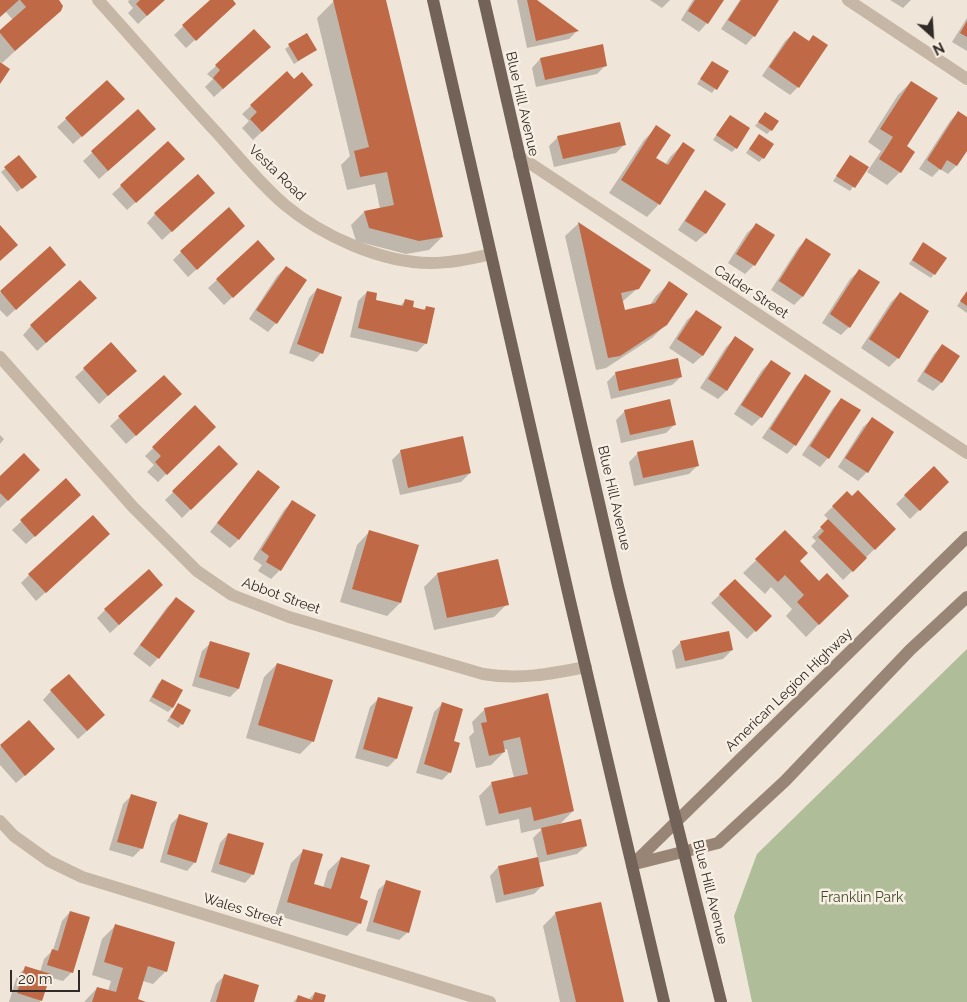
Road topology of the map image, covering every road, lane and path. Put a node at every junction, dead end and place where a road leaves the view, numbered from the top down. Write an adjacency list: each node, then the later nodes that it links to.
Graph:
1 (98, 0): 7 (street, Vesta Road)
2 (433, 0): 7 (main road)
3 (484, 0): 6 (main road, Blue Hill Avenue)
4 (848, 0): 5 (street)
5 (967, 79)
6 (519, 156): 9 (street, Calder Street); 14 (main road, Blue Hill Avenue)
7 (491, 254): 12 (main road)
8 (0, 357): 12 (street, Abbot Street)
9 (967, 453)
10 (967, 537): 14 (main road, American Legion Highway)
11 (967, 597): 15 (main road)
12 (586, 667): 16 (main road)
13 (0, 821): 17 (street, Wales Street)
14 (676, 822): 15 (main road, Blue Hill Avenue); 16 (main road, American Legion Highway)
15 (684, 851): 16 (main road); 19 (main road, Blue Hill Avenue)
16 (632, 865): 18 (main road)
17 (490, 1002)
18 (664, 1002)
19 (721, 1002)

